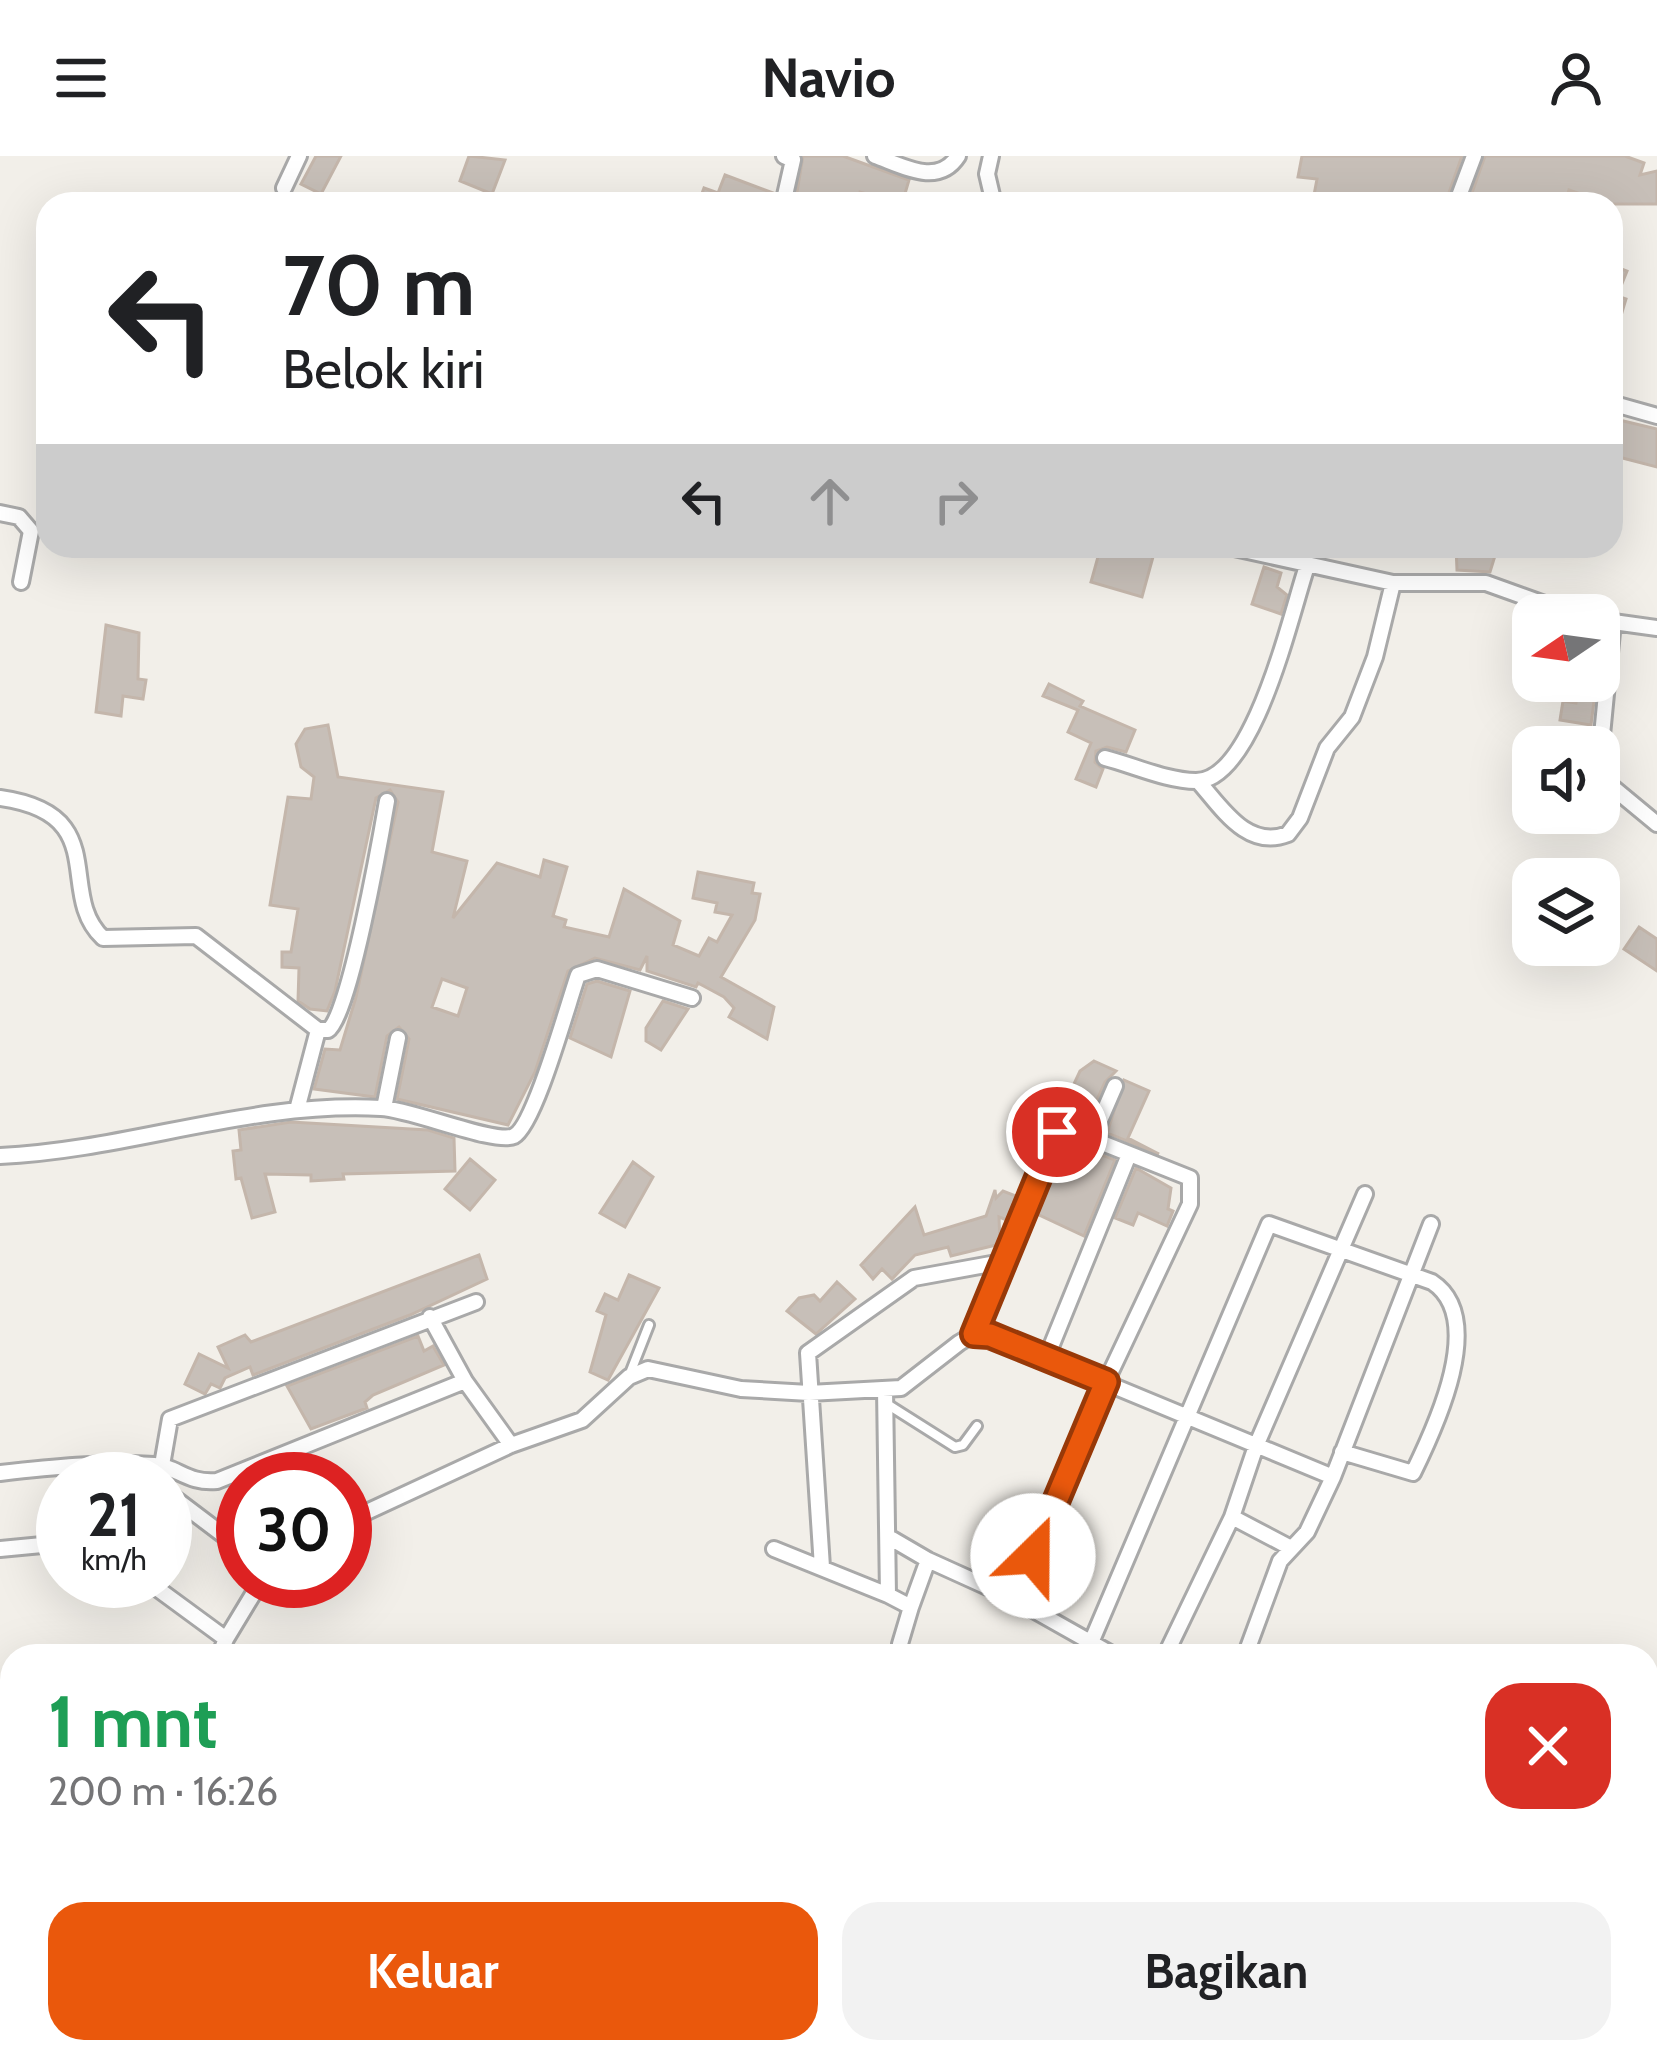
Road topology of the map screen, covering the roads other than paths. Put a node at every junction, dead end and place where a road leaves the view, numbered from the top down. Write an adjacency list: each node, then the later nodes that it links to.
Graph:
1 (299, 156): 7 (street)
2 (875, 156): 3 (street)
3 (958, 156)
4 (991, 156): 9 (street)
5 (1474, 156): 10 (street)
6 (790, 157): 8 (street)
7 (284, 188)
8 (784, 192)
9 (991, 192)
10 (1460, 192)
11 (1623, 406): 12 (street)
12 (1657, 416)
13 (0, 513): 16 (street)
14 (1274, 558): 15 (street)
15 (1307, 566): 17 (street); 23 (street)
16 (21, 581)
17 (1393, 583): 18 (street); 23 (street)
18 (1515, 594)
19 (1620, 623): 20 (street)
20 (1657, 628)
21 (1602, 702): 26 (street)
22 (1105, 758): 23 (street)
23 (1198, 781)
24 (0, 797): 28 (street)
25 (387, 801): 28 (street)
26 (1657, 824)
27 (692, 998): 32 (street)
28 (318, 1030): 31 (street)
29 (398, 1038): 32 (street)
30 (1115, 1086): 33 (street)
31 (298, 1106): 32 (street); 34 (street)
32 (384, 1108)
33 (1092, 1139): 35 (street); 39 (street)
34 (0, 1156)
35 (1128, 1156): 45 (street); 48 (street)
36 (1365, 1194): 38 (street)
37 (1431, 1224): 40 (street)
38 (1345, 1248): 40 (street); 51 (street); 54 (street)
39 (1002, 1262): 44 (street); 49 (street)
40 (1412, 1276): 56 (street); 56 (street)
41 (476, 1303): 42 (street)
42 (430, 1317): 47 (street); 55 (street)
43 (649, 1325): 46 (lane)
44 (974, 1334): 45 (street); 50 (street)
45 (1046, 1358): 48 (street)
46 (629, 1377): 49 (street); 53 (street)
47 (465, 1382): 53 (street); 60 (street)
48 (1106, 1382): 51 (street); 73 (street)
49 (809, 1393): 50 (street); 71 (street)
50 (885, 1396): 52 (lane); 65 (street)
51 (1185, 1420): 54 (street); 81 (street)
52 (976, 1426)
53 (511, 1445): 61 (street)
54 (1256, 1446): 59 (street); 63 (street)
55 (164, 1452)
56 (1342, 1452): 59 (street)
57 (36, 1469): 58 (street)
58 (0, 1473)
59 (1333, 1477): 67 (street)
60 (192, 1480)
61 (372, 1509)
62 (192, 1511): 64 (street)
63 (1232, 1517): 67 (street); 82 (street)
64 (216, 1530)
65 (892, 1539): 70 (street); 72 (street)
66 (36, 1546): 68 (street)
67 (1291, 1548): 83 (street)
68 (0, 1549)
69 (774, 1549): 71 (street)
70 (928, 1560): 73 (street); 74 (street)
71 (822, 1567): 72 (street)
72 (888, 1595): 74 (street)
73 (1015, 1599): 80 (street)
74 (911, 1607): 79 (street)
75 (184, 1608): 77 (street)
76 (245, 1608): 77 (street)
77 (226, 1639): 78 (street)
78 (224, 1644)
79 (900, 1644)
80 (1088, 1644)
81 (1090, 1644)
82 (1171, 1644)
83 (1249, 1644)

